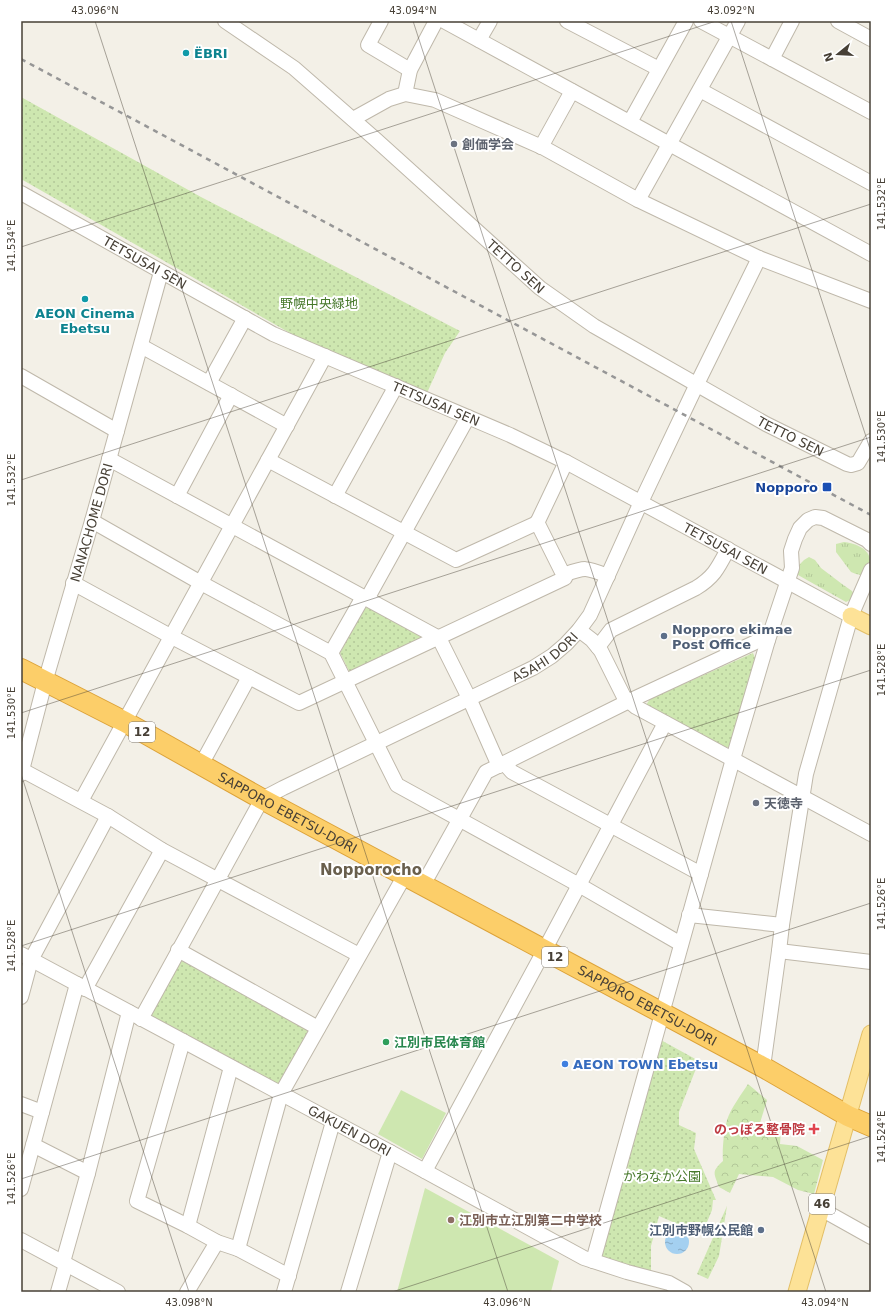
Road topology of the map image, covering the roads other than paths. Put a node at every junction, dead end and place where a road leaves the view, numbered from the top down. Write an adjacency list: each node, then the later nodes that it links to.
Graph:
1 (381, 21): 17 (street)
2 (436, 21): 17 (street)
3 (444, 21): 14 (street)
4 (490, 21): 14 (street)
5 (567, 21): 16 (street)
6 (686, 21): 16 (street)
7 (701, 21): 12 (street)
8 (738, 21): 12 (street)
9 (792, 21): 15 (street)
10 (838, 21): 13 (street)
11 (229, 22): 22 (street, TETTO SEN)
12 (730, 36): 15 (street); 18 (street)
13 (871, 39)
14 (479, 40): 19 (street)
15 (772, 59): 21 (street)
16 (659, 69): 23 (street)
17 (410, 70): 20 (street)
18 (700, 90): 24 (street); 26 (street)
19 (572, 91): 23 (street); 25 (street)
20 (405, 94): 22 (street); 25 (street)
21 (870, 110)
22 (353, 119): 38 (street, TETTO SEN)
23 (630, 122): 24 (street)
24 (670, 144): 28 (street); 29 (street)
25 (541, 147): 28 (street)
26 (871, 183)
27 (21, 193): 31 (street, TETSUSAI SEN)
28 (638, 200): 30 (street)
29 (871, 254)
30 (759, 258): 32 (street); 38 (street, ASAHI DORI)
31 (161, 272): 33 (street, TETSUSAI SEN); 34 (street, NANACHOME DORI)
32 (871, 301)
33 (245, 318): 35 (street, TETSUSAI SEN); 37 (street)
34 (141, 346): 37 (street); 43 (street, NANACHOME DORI)
35 (325, 356): 39 (street, TETSUSAI SEN); 42 (street)
36 (21, 376): 43 (street)
37 (209, 383): 40 (street)
38 (697, 384): 44 (street, TETTO SEN); 50 (street, ASAHI DORI)
39 (396, 386): 41 (street, TETSUSAI SEN); 49 (street)
40 (231, 395): 42 (street); 48 (street)
41 (468, 417): 47 (street, TETSUSAI SEN); 54 (street)
42 (287, 426): 46 (street)
43 (117, 431): 45 (street, NANACHOME DORI)
44 (871, 441)
45 (109, 459): 48 (street); 51 (street, NANACHOME DORI)
46 (268, 460): 49 (street); 53 (street)
47 (566, 462): 50 (street, TETSUSAI SEN); 52 (street)
48 (177, 496): 53 (street)
49 (335, 496): 54 (street)
50 (641, 502): 56 (street, TETSUSAI SEN); 59 (street, ASAHI DORI)
51 (92, 521): 61 (street, NANACHOME DORI); 62 (street)
52 (537, 522): 54 (street); 58 (street)
53 (232, 526): 62 (street); 63 (street)
54 (404, 533): 63 (street)
55 (871, 544): 60 (street)
56 (728, 549): 60 (street, TETSUSAI SEN); 70 (street)
57 (871, 570): 64 (street)
58 (563, 575): 59 (street); 68 (street)
59 (608, 576): 66 (street, ASAHI DORI)
60 (787, 581): 64 (street, TETSUSAI SEN); 69 (street)
61 (73, 583): 67 (street); 74 (street, NANACHOME DORI)
62 (201, 583): 67 (street); 71 (street)
63 (365, 598): 68 (street); 71 (street)
64 (851, 616): 65 (main road); 85 (street)
65 (871, 626)
66 (579, 630): 70 (street); 76 (street, ASAHI DORI)
67 (172, 637): 73 (street); 78 (street)
68 (439, 638): 75 (street); 76 (street)
69 (768, 640): 77 (street); 81 (street)
70 (598, 647): 77 (street)
71 (331, 653): 75 (street)
72 (21, 669): 74 (highway, SAPPORO EBETSU-DORI / 12)
73 (249, 677): 75 (street); 82 (street)
74 (45, 682): 78 (highway, SAPPORO EBETSU-DORI / 12); 84 (street, NANACHOME DORI)
75 (345, 682): 80 (street)
76 (469, 698): 80 (street, ASAHI DORI); 83 (street)
77 (629, 701): 79 (street); 83 (street)
78 (125, 722): 82 (highway, SAPPORO EBETSU-DORI / 12); 87 (street)
79 (665, 723): 81 (street); 90 (street)
80 (376, 743): 86 (street, ASAHI DORI); 89 (street)
81 (733, 759): 85 (street); 93 (street)
82 (201, 765): 86 (highway, SAPPORO EBETSU-DORI / 12)
83 (502, 765): 89 (street); 90 (street)
84 (22, 772): 87 (street)
85 (803, 797): 91 (street); 99 (street)
86 (262, 799): 94 (highway, SAPPORO EBETSU-DORI / 12); 95 (street)
87 (81, 801): 88 (street)
88 (108, 816): 92 (street); 105 (street)
89 (460, 819): 96 (street); 97 (street)
90 (611, 825): 93 (street); 97 (street)
91 (871, 834)
92 (162, 850): 95 (street); 107 (street)
93 (701, 874): 98 (street)
94 (405, 875): 96 (highway, SAPPORO EBETSU-DORI / 12); 104 (street)
95 (217, 880): 101 (street); 104 (street)
96 (423, 885): 102 (highway, SAPPORO EBETSU-DORI / 12)
97 (579, 885): 100 (street); 102 (street)
98 (689, 915): 99 (street); 100 (street)
99 (782, 925): 103 (street)
100 (681, 944): 109 (street)
101 (178, 950): 110 (street); 111 (street)
102 (544, 951): 109 (highway, SAPPORO EBETSU-DORI / 12); 124 (street)
103 (779, 951): 106 (street); 115 (street)
104 (359, 955): 111 (street)
105 (26, 957): 107 (street, GAKUEN DORI); 108 (street)
106 (871, 962)
107 (81, 987): 110 (street, GAKUEN DORI); 118 (street)
108 (21, 997)
109 (661, 1013): 115 (highway, SAPPORO EBETSU-DORI / 12); 133 (street)
110 (135, 1015): 113 (street, GAKUEN DORI); 125 (street)
111 (318, 1028): 116 (street)
112 (871, 1034): 119 (main road)
113 (182, 1041): 114 (street, GAKUEN DORI); 128 (street)
114 (231, 1067): 116 (street, GAKUEN DORI); 128 (street)
115 (763, 1068): 119 (highway, SAPPORO EBETSU-DORI / 12)
116 (281, 1094): 120 (street, GAKUEN DORI); 132 (street)
117 (21, 1104): 118 (street)
118 (42, 1112): 122 (street)
119 (848, 1116): 121 (highway, SAPPORO EBETSU-DORI / 12); 127 (main road, 46)
120 (333, 1122): 123 (street, GAKUEN DORI); 135 (street)
121 (871, 1126)
122 (33, 1145): 125 (street); 126 (street)
123 (390, 1152): 124 (street, GAKUEN DORI); 140 (street)
124 (425, 1171): 133 (street, GAKUEN DORI)
125 (88, 1173): 134 (street)
126 (21, 1189)
127 (821, 1210): 129 (street); 142 (main road, 46)
128 (188, 1226): 131 (street)
129 (871, 1237)
130 (21, 1241): 134 (street)
131 (217, 1242): 132 (street); 138 (street)
132 (238, 1249): 135 (street)
133 (593, 1261): 141 (street, GAKUEN DORI)
134 (64, 1263): 136 (street); 137 (street)
135 (289, 1276): 139 (street)
136 (58, 1292)
137 (118, 1292)
138 (188, 1292)
139 (284, 1292)
140 (348, 1292)
141 (685, 1292)
142 (798, 1292)

